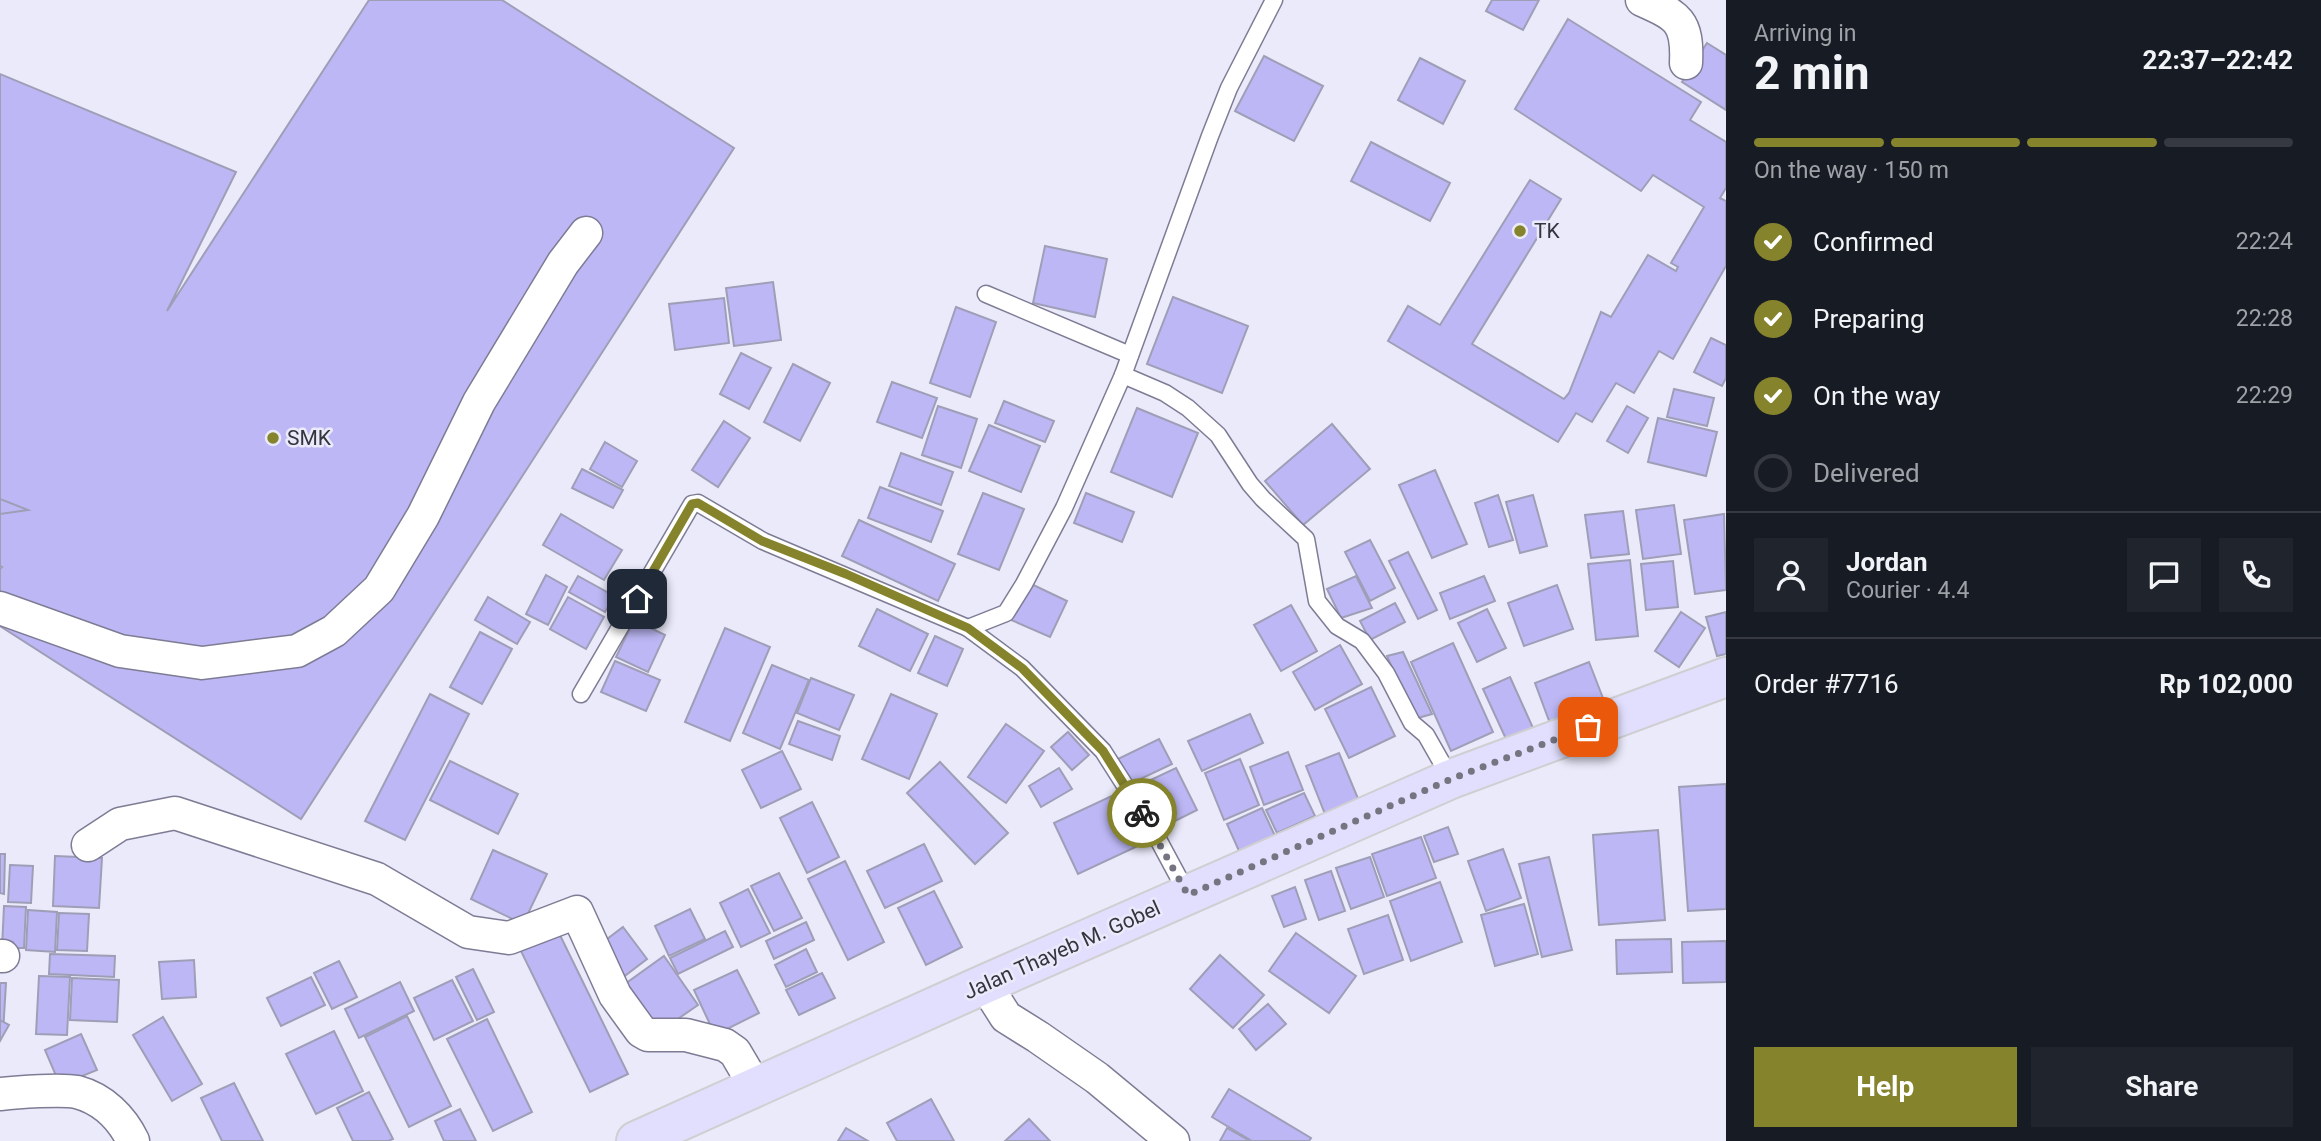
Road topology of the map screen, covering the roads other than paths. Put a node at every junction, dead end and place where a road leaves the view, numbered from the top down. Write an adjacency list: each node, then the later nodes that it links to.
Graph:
1 (1274, 0): 6 (lane)
2 (1642, 0): 3 (street)
3 (1686, 63)
4 (586, 233): 8 (street)
5 (986, 294): 6 (lane)
6 (1130, 355): 7 (lane)
7 (1124, 375): 9 (lane); 12 (lane)
8 (0, 608)
9 (968, 628): 11 (lane); 14 (lane)
10 (1726, 677): 12 (main road, Jalan Thayeb M. Gobel)
11 (581, 694)
12 (1451, 779): 14 (main road, Jalan Thayeb M. Gobel)
13 (88, 845): 16 (street)
14 (1188, 895): 15 (main road, Jalan Thayeb M. Gobel)
15 (985, 984): 16 (main road, Jalan Thayeb M. Gobel); 20 (street)
16 (755, 1086): 19 (main road, Jalan Thayeb M. Gobel)
17 (0, 1094): 18 (street)
18 (133, 1141)
19 (636, 1141)
20 (1173, 1141)

